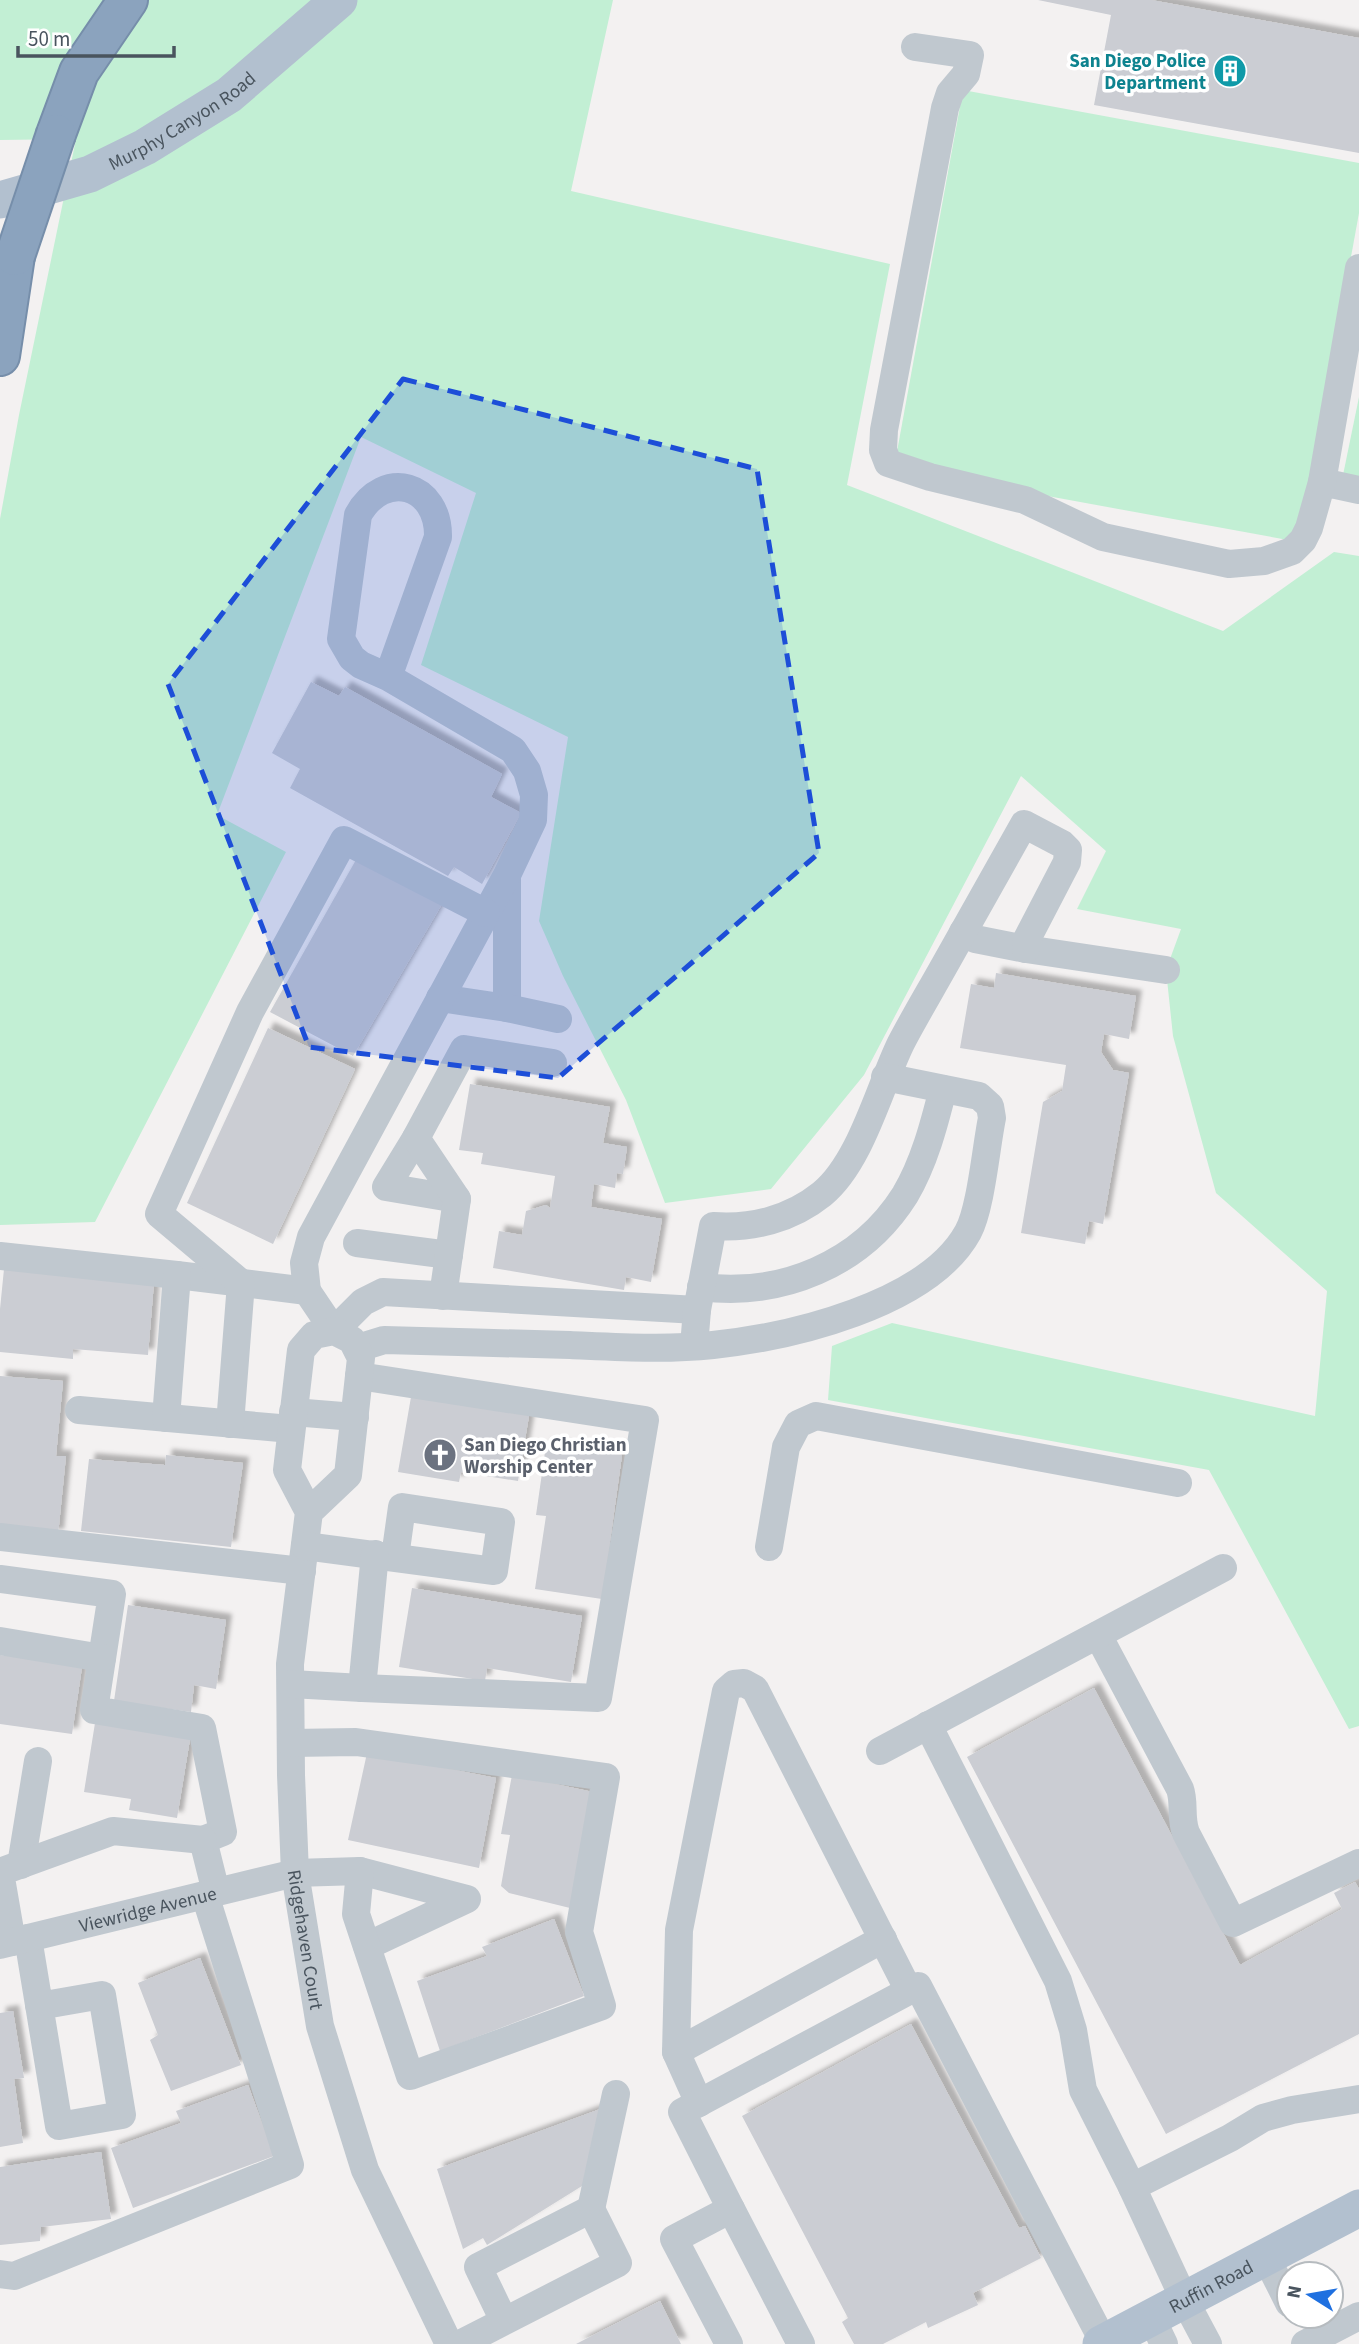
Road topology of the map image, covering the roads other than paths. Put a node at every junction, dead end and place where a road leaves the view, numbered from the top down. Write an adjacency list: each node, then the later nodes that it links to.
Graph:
1 (128, 0): 6 (highway, bridge)
2 (339, 0): 4 (main road, Murphy Canyon Road)
3 (915, 47): 7 (street)
4 (0, 200)
5 (1359, 268): 7 (street)
6 (0, 356)
7 (1322, 482): 8 (street)
8 (1359, 490)
9 (388, 677): 9 (street); 10 (street)
10 (507, 875): 11 (street); 16 (street)
11 (486, 914): 15 (street); 27 (street)
12 (963, 932): 13 (street); 13 (street); 19 (street)
13 (1026, 949): 14 (street)
14 (1166, 970)
15 (440, 998): 16 (street); 28 (street)
16 (507, 1008): 17 (street)
17 (558, 1019)
18 (553, 1063): 21 (street)
19 (886, 1077): 20 (street); 30 (street)
20 (943, 1089): 30 (street); 32 (street)
21 (416, 1138): 22 (street); 22 (street)
22 (457, 1199): 24 (street)
23 (357, 1243): 24 (street)
24 (449, 1255): 29 (street)
25 (0, 1256): 26 (street)
26 (177, 1275): 27 (street); 37 (street)
27 (241, 1283): 28 (street); 39 (street)
28 (307, 1291): 31 (street)
29 (443, 1296): 30 (street); 31 (street)
30 (699, 1299): 32 (street)
31 (334, 1331): 33 (street); 38 (street)
32 (694, 1346): 33 (street)
33 (358, 1348): 34 (street)
34 (359, 1376): 36 (street); 51 (street)
35 (79, 1410): 37 (street)
36 (355, 1417): 38 (street); 41 (street)
37 (166, 1418): 39 (street)
38 (292, 1420): 39 (street); 41 (street)
39 (230, 1424)
40 (1178, 1483): 43 (street)
41 (309, 1512): 44 (street, Ridgehaven Court)
42 (0, 1537): 44 (street)
43 (769, 1547)
44 (303, 1559): 50 (street, Ridgehaven Court); 51 (street)
45 (1223, 1568): 47 (street)
46 (0, 1579): 49 (street)
47 (1098, 1635): 52 (street); 57 (street)
48 (0, 1641): 49 (street)
49 (102, 1658): 56 (street)
50 (291, 1684): 51 (street); 53 (street, Ridgehaven Court)
51 (362, 1688)
52 (928, 1726): 54 (street); 71 (street)
53 (291, 1743): 60 (street, Ridgehaven Court); 64 (street)
54 (880, 1751)
55 (38, 1761): 58 (street)
56 (204, 1840): 58 (street); 61 (street)
57 (1359, 1863)
58 (21, 1865): 63 (street)
59 (360, 1871): 60 (street, Viewridge Avenue); 64 (street); 64 (street, Viewridge Avenue)
60 (295, 1873): 61 (street, Viewridge Avenue); 84 (street, Ridgehaven Court)
61 (211, 1894): 63 (street, Viewridge Avenue); 76 (street)
62 (883, 1938): 65 (street); 67 (street); 67 (street)
63 (13, 1942): 66 (street)
64 (367, 1946)
65 (909, 1991): 70 (street); 82 (street)
66 (39, 2006): 66 (street)
67 (676, 2052): 70 (street)
68 (616, 2094): 73 (street)
69 (1359, 2099): 71 (street)
70 (699, 2103): 74 (street)
71 (1132, 2187): 78 (street)
72 (1359, 2208): 75 (main road, Ruffin Road)
73 (591, 2209): 80 (street); 80 (street)
74 (731, 2209): 86 (street); 87 (street)
75 (1266, 2257): 77 (street); 78 (main road, Ruffin Road)
76 (0, 2274)
77 (1275, 2275)
78 (1184, 2299): 81 (main road, Ruffin Road); 88 (street)
79 (1359, 2316): 83 (street)
80 (504, 2321): 85 (street)
81 (1158, 2330): 82 (main road, Ruffin Road)
82 (1102, 2343)
83 (1307, 2343)
84 (449, 2344)
85 (460, 2344)
86 (729, 2344)
87 (801, 2344)
88 (1208, 2344)

